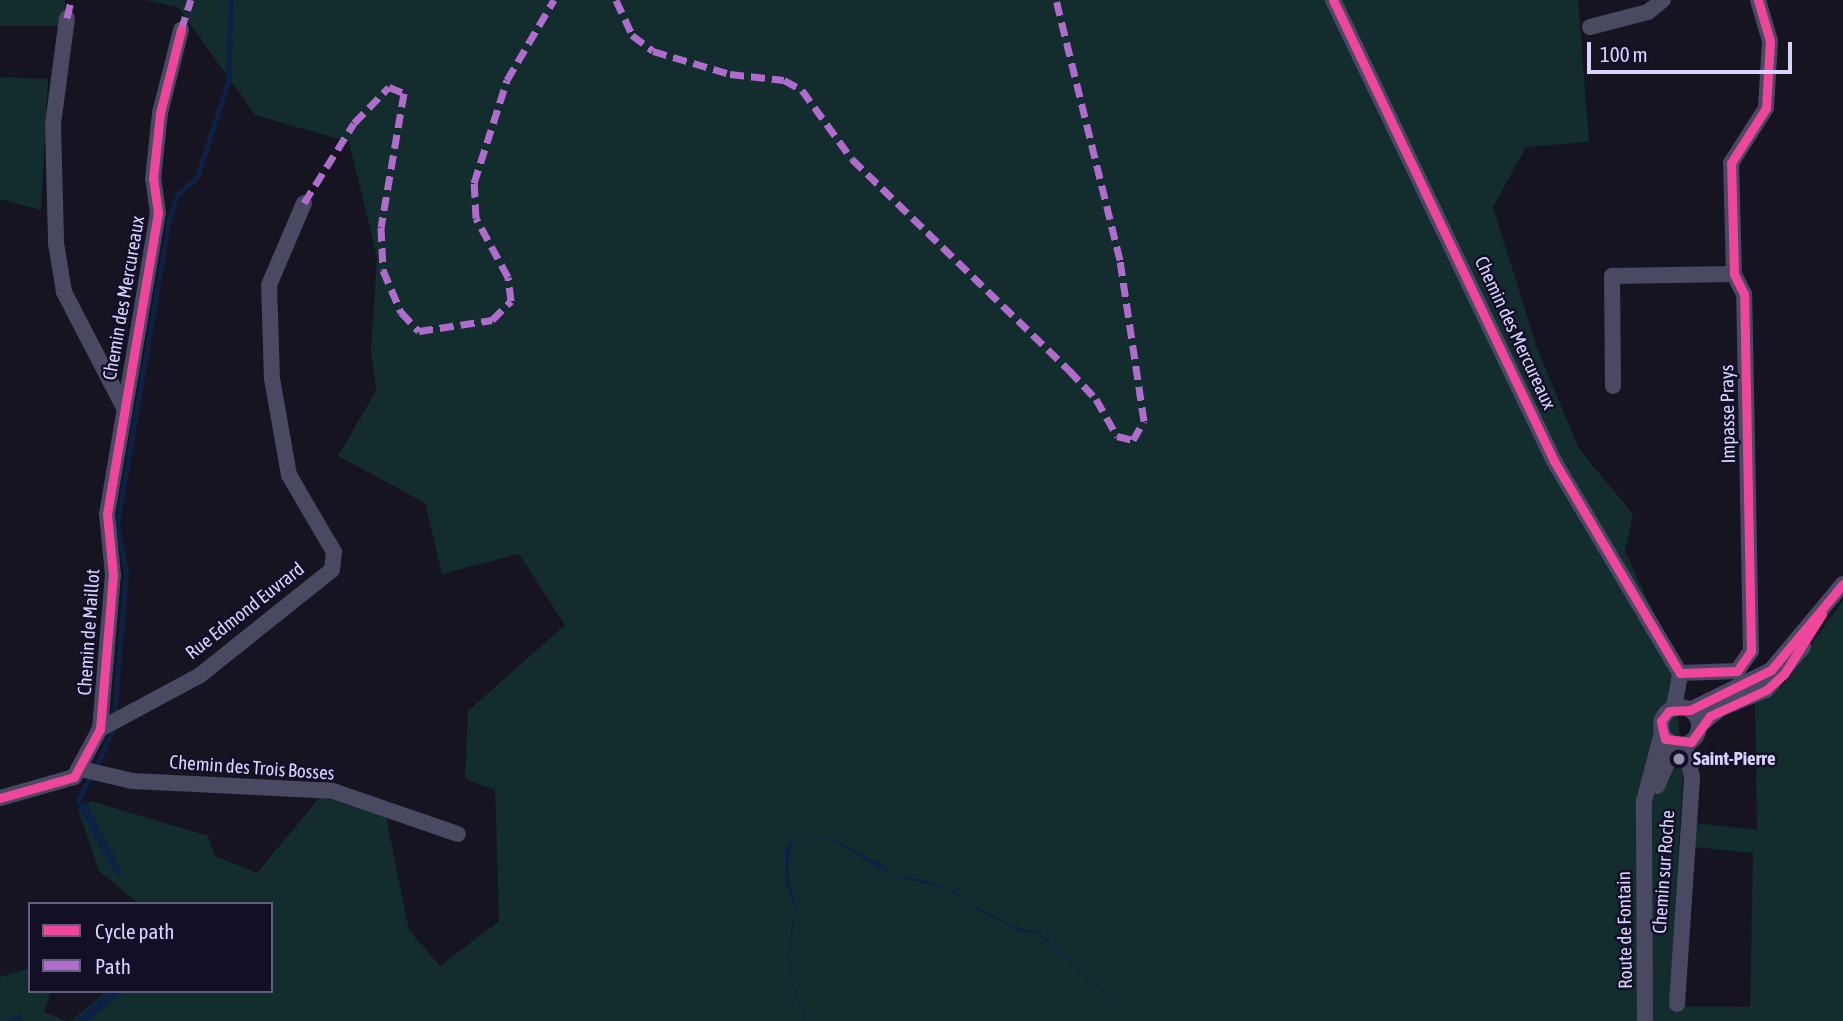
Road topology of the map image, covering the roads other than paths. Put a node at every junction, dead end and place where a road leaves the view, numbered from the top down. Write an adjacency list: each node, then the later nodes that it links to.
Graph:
1 (1333, 0): 13 (street, Chemin des Mercureaux)
2 (1663, 0): 5 (street)
3 (1758, 0): 8 (street, Impasse Prays)
4 (68, 18): 10 (street)
5 (1590, 27)
6 (181, 30): 10 (street, Chemin des Mercureaux)
7 (304, 203): 15 (street, Rue Edmond Euvrard)
8 (1734, 274): 9 (street); 13 (street, Impasse Prays)
9 (1613, 386)
10 (123, 406): 15 (street, Chemin de Maillot)
11 (1843, 584): 12 (street)
12 (1822, 614): 14 (street); 16 (street)
13 (1680, 673): 14 (street)
14 (1682, 709): 16 (street); 17 (street, Route de Fontain)
15 (109, 726): 19 (street, Chemin de Maillot)
16 (1699, 726): 18 (street, Route de Fontain)
17 (1662, 733): 18 (street); 22 (street, Route de Fontain)
18 (1680, 745): 22 (street, Route de Fontain); 23 (street, Chemin sur Roche)
19 (88, 772): 20 (street); 21 (street, Chemin des Trois Bosses)
20 (0, 798)
21 (458, 834)
22 (1645, 839): 24 (street, Route de Fontain)
23 (1677, 1004)
24 (1645, 1021)

